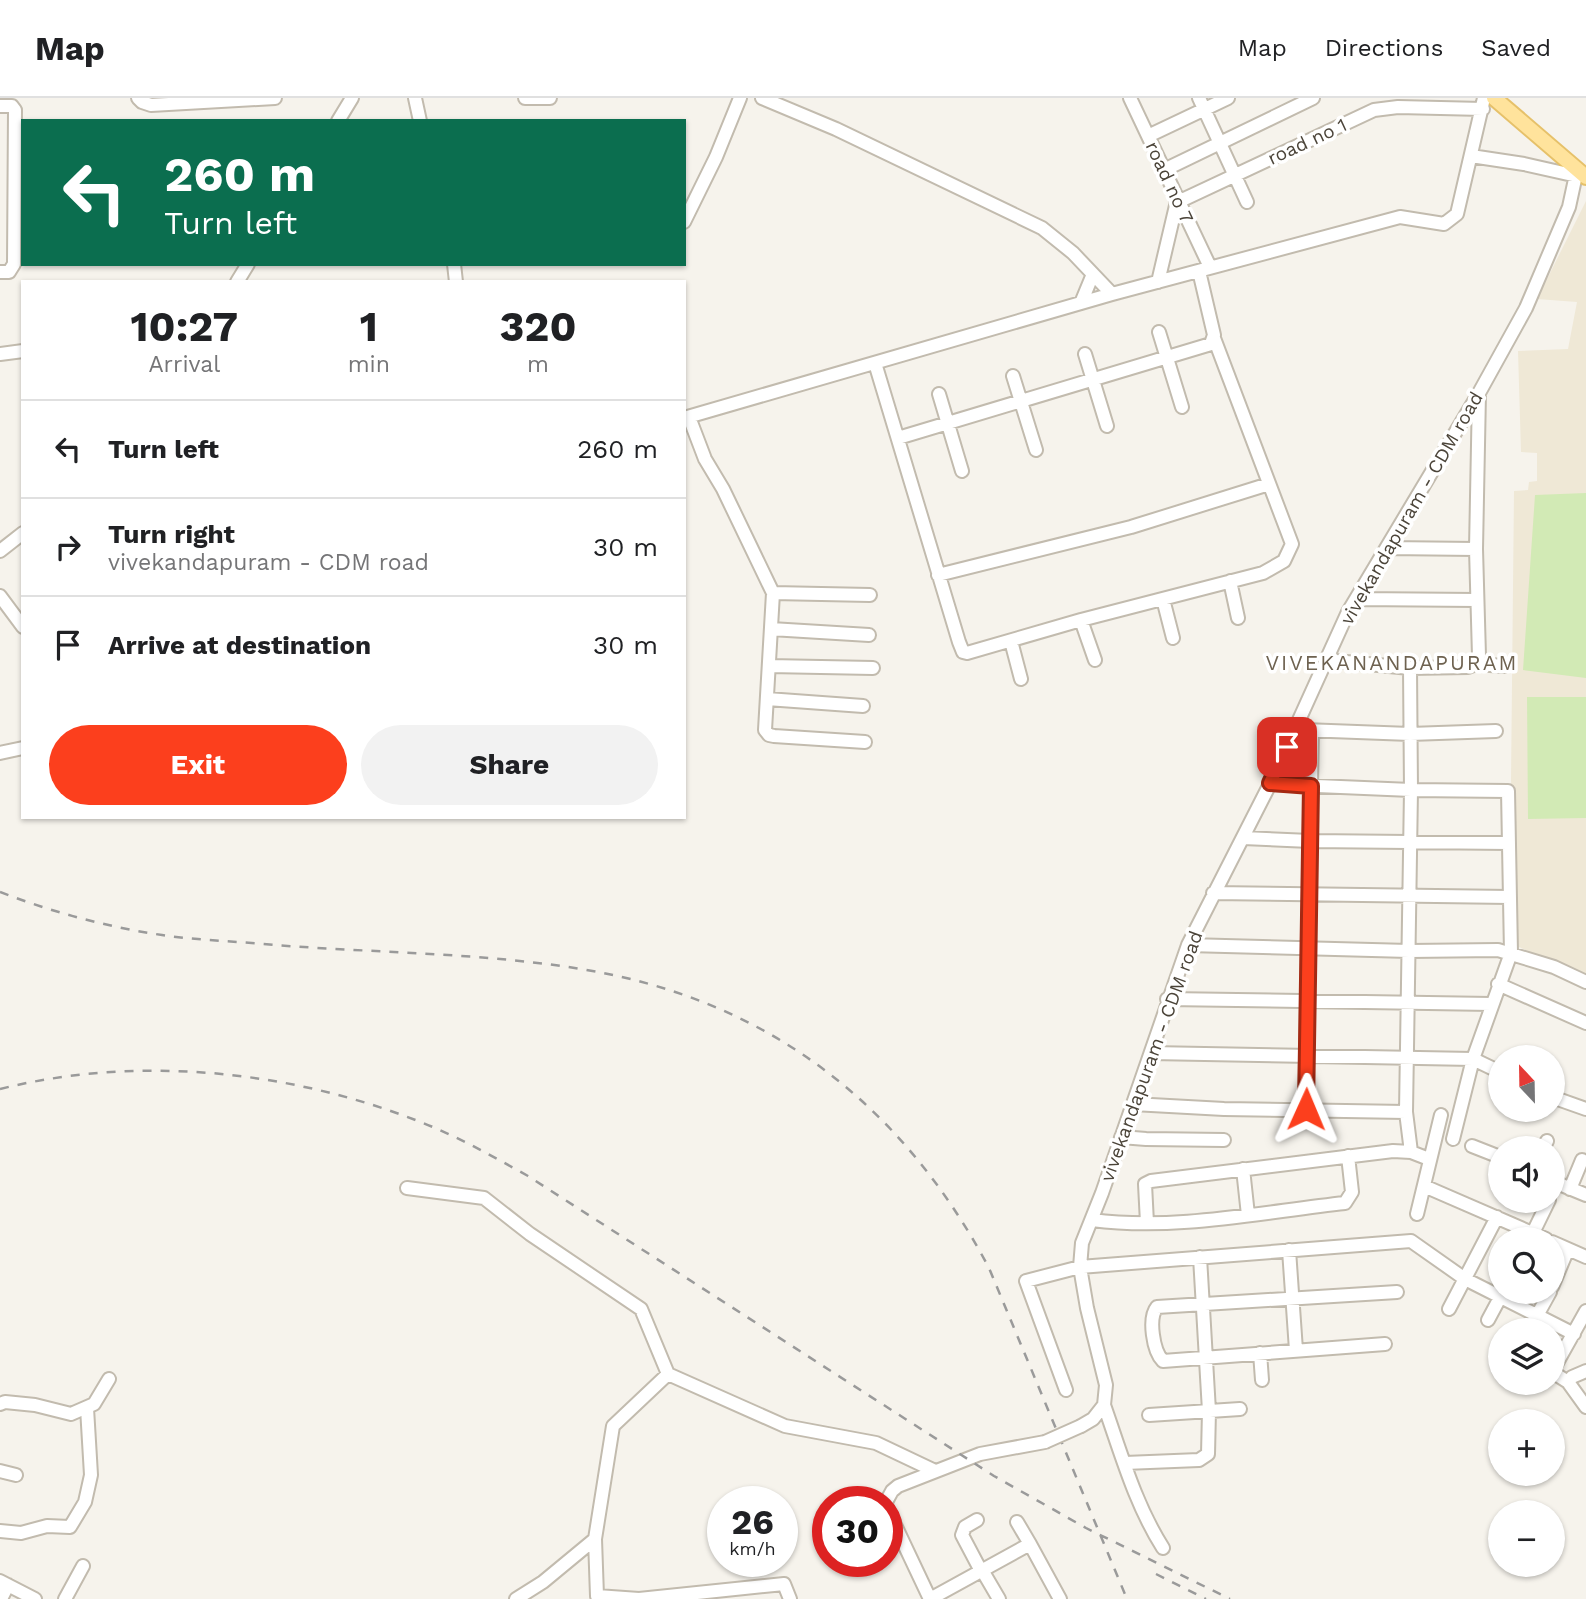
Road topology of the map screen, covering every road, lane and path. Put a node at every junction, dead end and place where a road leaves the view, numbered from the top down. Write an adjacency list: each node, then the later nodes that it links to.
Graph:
1 (138, 98): 2 (street)
2 (275, 98)
3 (352, 98): 16 (street)
4 (415, 98): 17 (street)
5 (525, 98): 6 (street)
6 (550, 98)
7 (740, 98): 26 (street)
8 (762, 98): 29 (street)
9 (1130, 98): 18 (street, road no 7)
10 (1228, 98): 13 (street)
11 (1313, 98): 19 (street)
12 (1494, 98): 22 (main road)
13 (1202, 104): 18 (street); 19 (street)
14 (1483, 104): 20 (street); 23 (street, road no 1)
15 (0, 106): 28 (street)
16 (339, 119)
17 (420, 119)
18 (1148, 136): 21 (street, road no 7)
19 (1220, 143): 21 (street); 23 (street)
20 (1471, 156): 22 (street); 27 (street)
21 (1164, 170): 24 (street, road no 7)
22 (1580, 174): 44 (street, vivekandapuram - CDM road)
23 (1235, 175): 24 (street, road no 1); 25 (street)
24 (1179, 199): 27 (street, road no 7); 30 (street)
25 (1247, 202)
26 (686, 218)
27 (1204, 269): 30 (street); 34 (street, road no 7)
28 (0, 272)
29 (1093, 274): 31 (street); 32 (street)
30 (1158, 282): 31 (street)
31 (1112, 294): 32 (street)
32 (1082, 303): 41 (street)
33 (1159, 332): 38 (street)
34 (1214, 338): 38 (street); 54 (street, road no 7)
35 (21, 352): 36 (street)
36 (0, 354)
37 (1084, 354): 43 (street)
38 (1166, 356): 43 (street); 47 (street)
39 (21, 359): 40 (street)
40 (0, 360)
41 (875, 363): 48 (street); 51 (street)
42 (1013, 376): 46 (street)
43 (1093, 378): 46 (street); 50 (street)
44 (1479, 393): 56 (street, vivekandapuram - CDM road); 57 (street)
45 (939, 394): 49 (street)
46 (1020, 400): 49 (street); 52 (street)
47 (1182, 407)
48 (686, 418): 61 (street)
49 (948, 423): 51 (street); 53 (street)
50 (1107, 426)
51 (898, 438): 59 (street)
52 (1036, 450)
53 (962, 471)
54 (1269, 484): 59 (street); 60 (street, road no 7)
55 (21, 535): 58 (street)
56 (1387, 548): 57 (street); 65 (street, vivekandapuram - CDM road)
57 (1476, 549): 66 (street)
58 (0, 551)
59 (938, 575): 73 (street, road no 7)
60 (1230, 582): 64 (street, road no 7); 67 (street)
61 (773, 593): 63 (street); 70 (street)
62 (0, 596): 69 (street)
63 (870, 596)
64 (1163, 599): 68 (street, road no 7); 72 (street)
65 (1356, 599): 66 (street); 75 (street, vivekandapuram - CDM road)
66 (1477, 600): 76 (street)
67 (1238, 618)
68 (1081, 620): 73 (street, road no 7); 74 (street)
69 (21, 624)
70 (771, 629): 71 (street); 77 (street)
71 (869, 635)
72 (1173, 638)
73 (1011, 641): 81 (street)
74 (1095, 660)
75 (1325, 660): 80 (street); 84 (street, vivekandapuram - CDM road)
76 (1476, 664): 78 (street); 80 (street)
77 (769, 666): 79 (street); 82 (street)
78 (1504, 666)
79 (873, 667)
80 (1410, 668): 87 (street)
81 (1021, 679)
82 (767, 699): 83 (street); 88 (street)
83 (863, 706)
84 (1295, 729): 85 (street); 91 (street, vivekandapuram - CDM road)
85 (1312, 731): 87 (street); 92 (street)
86 (1496, 731): 87 (street)
87 (1410, 734): 93 (street)
88 (864, 742)
89 (21, 748): 90 (street)
90 (0, 753)
91 (1270, 783): 92 (street); 94 (street, vivekandapuram - CDM road)
92 (1311, 786): 93 (street); 95 (street)
93 (1411, 790): 96 (street); 97 (street)
94 (1243, 838): 95 (street); 98 (street, vivekandapuram - CDM road)
95 (1310, 841): 96 (street); 99 (street)
96 (1409, 842): 97 (street); 100 (street)
97 (1509, 843): 101 (street)
98 (1213, 893): 99 (street); 102 (street, vivekandapuram - CDM road)
99 (1309, 895): 100 (street); 103 (street)
100 (1408, 896): 101 (street); 104 (street)
101 (1510, 897): 105 (street)
102 (1188, 945): 103 (street); 108 (street, vivekandapuram - CDM road)
103 (1308, 949): 104 (street); 109 (street)
104 (1409, 951): 105 (street); 110 (street)
105 (1511, 953): 106 (street); 107 (street)
106 (1586, 982)
107 (1498, 984): 111 (street); 112 (street)
108 (1167, 999): 109 (street); 113 (street, vivekandapuram - CDM road)
109 (1307, 1001): 110 (street); 114 (street)
110 (1408, 1003): 111 (street); 115 (street)
111 (1491, 1004): 116 (street)
112 (1586, 1023)
113 (1151, 1054): 114 (street); 119 (street, vivekandapuram - CDM road)
114 (1306, 1056): 115 (street); 120 (street)
115 (1407, 1058): 116 (street); 122 (street)
116 (1473, 1059): 117 (street); 125 (street)
117 (1488, 1066)
118 (1565, 1102): 121 (street)
119 (1133, 1104): 120 (street); 124 (street, vivekandapuram - CDM road)
120 (1306, 1109): 122 (street)
121 (1586, 1109)
122 (1406, 1112): 128 (street)
123 (1441, 1115): 131 (street)
124 (1121, 1137): 126 (street); 142 (street, vivekandapuram - CDM road)
125 (1453, 1139)
126 (1224, 1140)
127 (1472, 1146): 129 (street)
128 (1411, 1152): 130 (street); 131 (street)
129 (1488, 1152)
130 (1348, 1156): 133 (street); 139 (street)
131 (1429, 1159): 134 (street)
132 (1582, 1160): 137 (street)
133 (1243, 1169): 139 (street); 143 (street)
134 (1424, 1186): 140 (street); 141 (street)
135 (407, 1188): 169 (street)
136 (1565, 1188): 137 (street)
137 (1570, 1189): 138 (street)
138 (1586, 1195)
139 (1248, 1214): 143 (street)
140 (1417, 1214)
141 (1497, 1217): 144 (street); 152 (street)
142 (1092, 1220): 143 (street); 151 (street, vivekandapuram - CDM road)
143 (1147, 1223)
144 (1515, 1227)
145 (1565, 1248): 146 (street)
146 (1568, 1249): 148 (street); 150 (street)
147 (1289, 1250): 149 (street); 152 (street); 155 (street)
148 (1565, 1256)
149 (1200, 1257): 151 (street); 158 (street)
150 (1586, 1257)
151 (1080, 1267): 174 (street); 176 (street, vivekandapuram - CDM road)
152 (1465, 1279): 153 (street); 159 (street)
153 (1488, 1288)
154 (1397, 1292): 155 (street)
155 (1292, 1298): 158 (street); 165 (street)
156 (1517, 1304): 161 (street)
157 (1544, 1304): 161 (street)
158 (1203, 1305): 167 (street); 167 (street)
159 (1449, 1309)
160 (1586, 1311): 162 (street)
161 (1537, 1317): 162 (street)
162 (1574, 1334): 164 (street)
163 (1385, 1344): 165 (street)
164 (1565, 1349)
165 (1296, 1350): 166 (street)
166 (1260, 1353): 167 (street); 172 (street)
167 (1206, 1357): 180 (street)
168 (1586, 1371): 170 (street)
169 (668, 1374): 184 (street); 190 (street)
170 (1565, 1376)
171 (109, 1379): 178 (street)
172 (1262, 1380)
173 (1565, 1383): 177 (street)
174 (1066, 1390)
175 (0, 1404): 178 (street)
176 (1104, 1405): 182 (street, vivekandapuram - CDM road); 184 (street, bridge)
177 (1586, 1406)
178 (87, 1409): 189 (street)
179 (1240, 1409): 180 (street)
180 (1209, 1411): 181 (street); 182 (street)
181 (1149, 1415)
182 (1125, 1463): 193 (street, vivekandapuram - CDM road)
183 (0, 1471): 185 (street)
184 (935, 1471): 186 (street)
185 (16, 1475)
186 (898, 1486)
187 (977, 1520): 195 (street)
188 (1017, 1522): 192 (street)
189 (0, 1531)
190 (594, 1539): 201 (street); 202 (street)
191 (903, 1542): 203 (street)
192 (1030, 1544): 195 (street); 205 (street)
193 (1163, 1548)
194 (83, 1566): 200 (street)
195 (981, 1571): 197 (street); 204 (street)
196 (4, 1583): 198 (street); 199 (street)
197 (950, 1594): 203 (street)
198 (1, 1599)
199 (35, 1599)
200 (65, 1599)
201 (516, 1599)
202 (790, 1599)
203 (930, 1599)
204 (999, 1599)
205 (1060, 1599)

